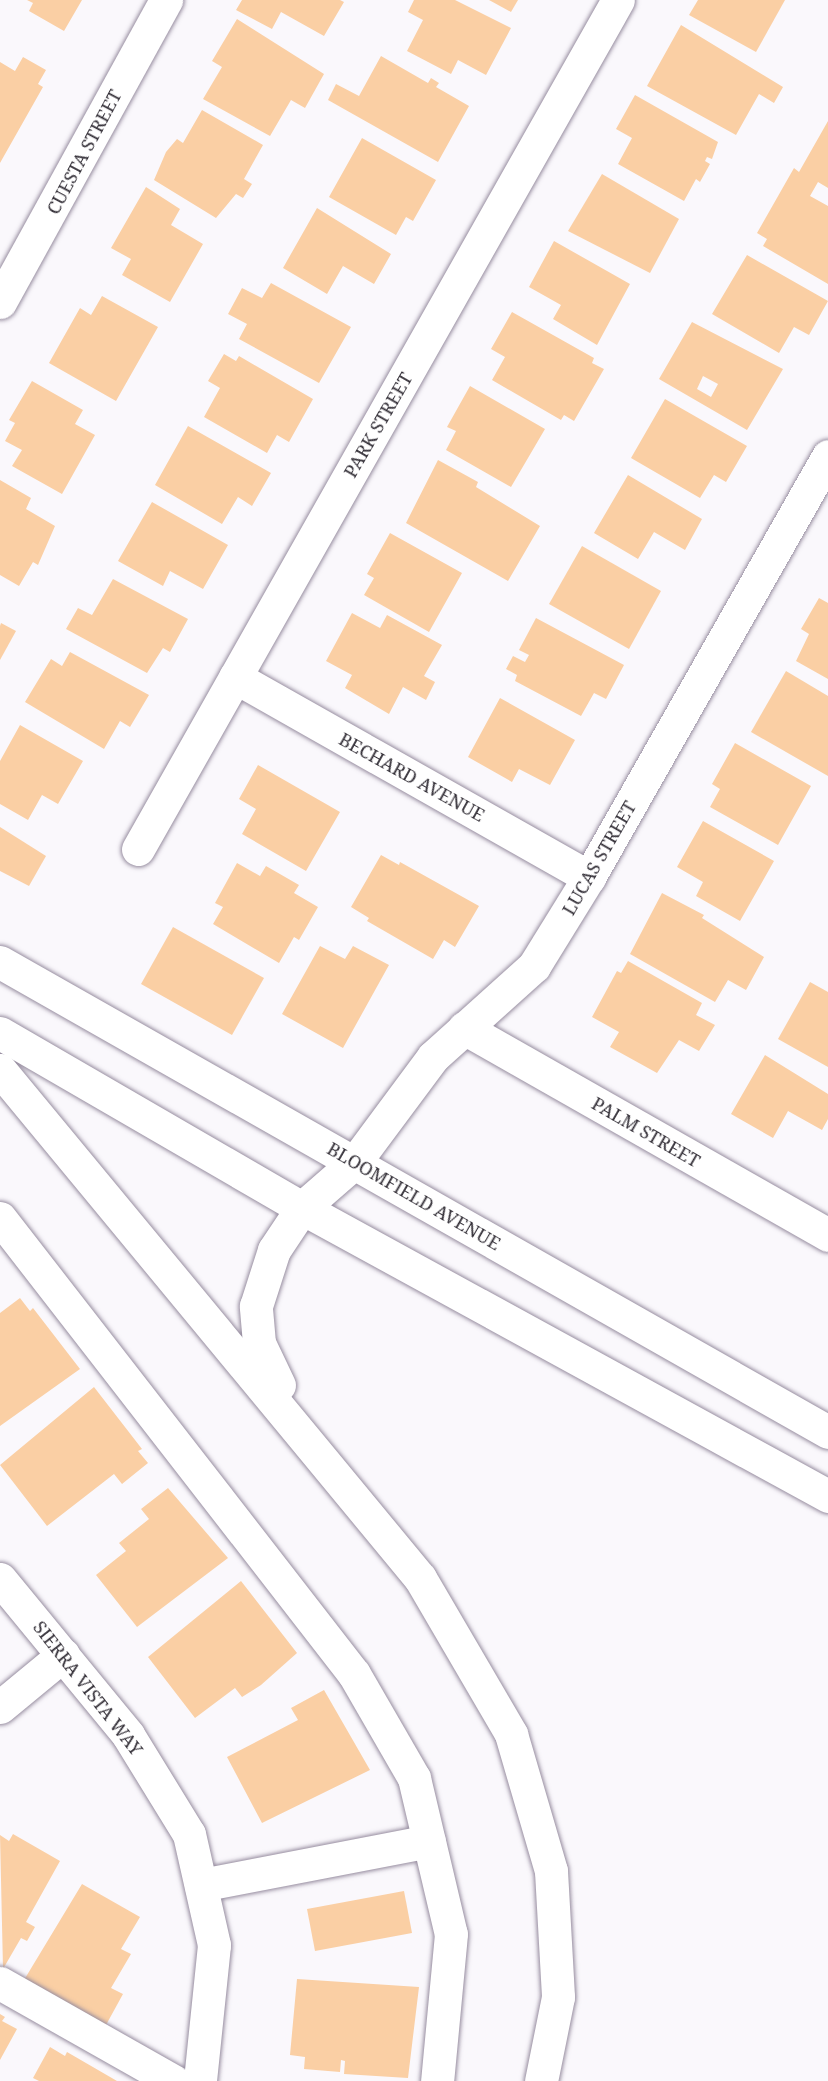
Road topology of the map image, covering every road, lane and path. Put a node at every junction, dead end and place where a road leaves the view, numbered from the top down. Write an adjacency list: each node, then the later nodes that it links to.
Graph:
1 (166, 0): 3 (main road, CUESTA STREET)
2 (618, 0): 6 (main road, PARK STREET)
3 (12, 257): 4 (main road, CUESTA STREET)
4 (0, 302)
5 (828, 456): 8 (main road, LUCAS STREET)
6 (235, 678): 7 (main road, PARK STREET); 8 (main road, BECHARD AVENUE)
7 (138, 849)
8 (589, 877): 10 (main road, LUCAS STREET)
9 (0, 962): 13 (main road, BLOOMFIELD AVENUE)
10 (464, 1028): 13 (main road, LUCAS STREET); 16 (main road, PALM STREET)
11 (0, 1033): 14 (main road)
12 (0, 1070): 17 (main road)
13 (355, 1162): 14 (main road, LUCAS STREET); 18 (main road, BLOOMFIELD AVENUE)
14 (302, 1208): 17 (main road, LUCAS STREET); 19 (main road)
15 (0, 1218): 23 (main road)
16 (828, 1235)
17 (300, 1429): 29 (main road)
18 (828, 1432)
19 (828, 1496)
20 (0, 1579): 21 (main road, SIERRA VISTA WAY)
21 (63, 1655): 22 (main road); 24 (main road, SIERRA VISTA WAY)
22 (0, 1707)
23 (429, 1840): 24 (main road); 28 (main road)
24 (201, 1885): 27 (main road, SIERRA VISTA WAY)
25 (0, 1983): 26 (main road)
26 (173, 2081)
27 (200, 2081)
28 (437, 2081)
29 (541, 2081)

